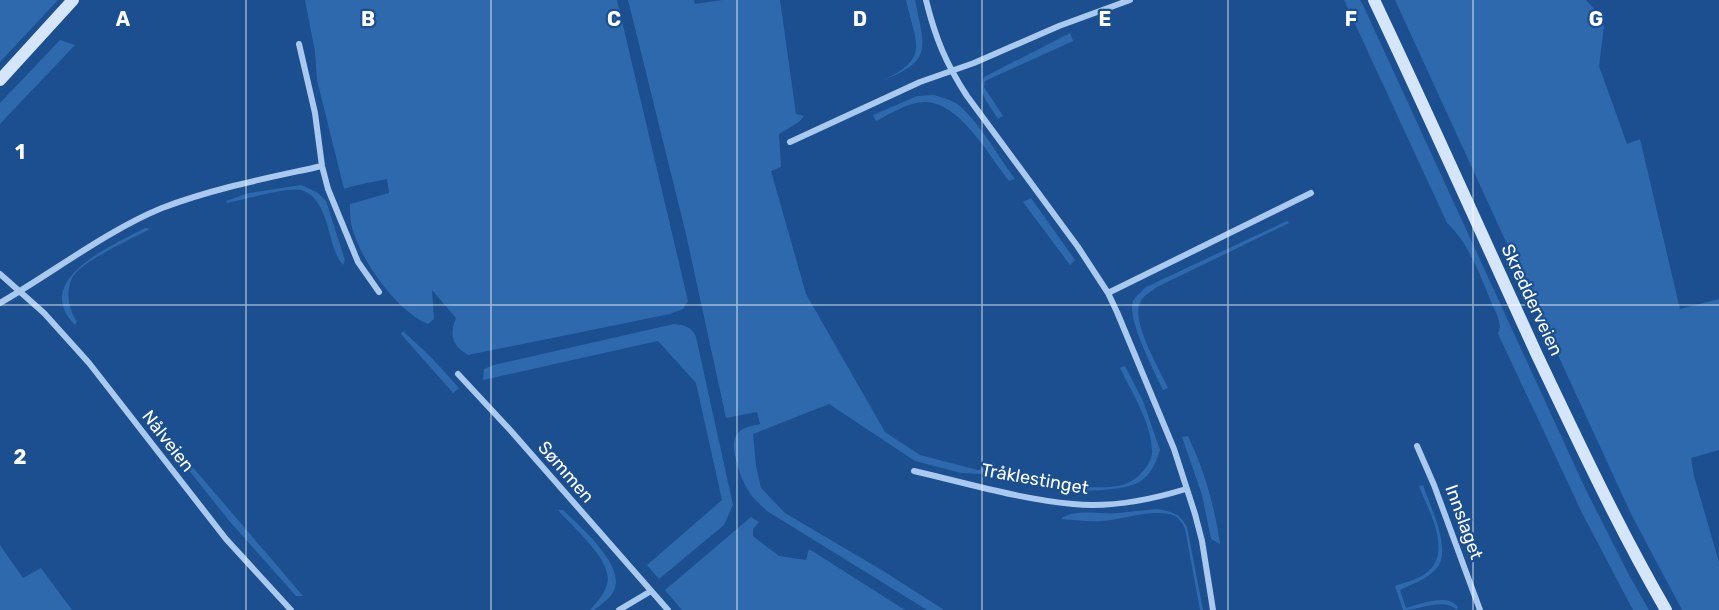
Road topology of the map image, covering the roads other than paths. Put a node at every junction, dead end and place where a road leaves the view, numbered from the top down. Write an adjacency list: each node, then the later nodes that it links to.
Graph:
1 (73, 0): 7 (street)
2 (926, 0): 6 (street)
3 (1130, 0): 6 (street)
4 (1374, 0): 26 (street, Skredderveien)
5 (299, 44): 9 (street)
6 (950, 70): 8 (street); 14 (street)
7 (0, 80)
8 (790, 142)
9 (322, 165): 12 (street); 13 (street)
10 (1311, 193): 14 (street)
11 (0, 274): 12 (street, Nålveien)
12 (20, 291): 15 (street); 21 (street, Nålveien)
13 (379, 292)
14 (1108, 293): 19 (street)
15 (0, 303)
16 (458, 374): 20 (street, Sømmen)
17 (1417, 446): 25 (street, Innslaget)
18 (914, 471): 19 (street, Tråklestinget)
19 (1186, 489): 24 (street)
20 (651, 591): 22 (street); 23 (street, Sømmen)
21 (291, 610)
22 (618, 610)
23 (668, 610)
24 (1213, 610)
25 (1480, 610)
26 (1666, 610)

